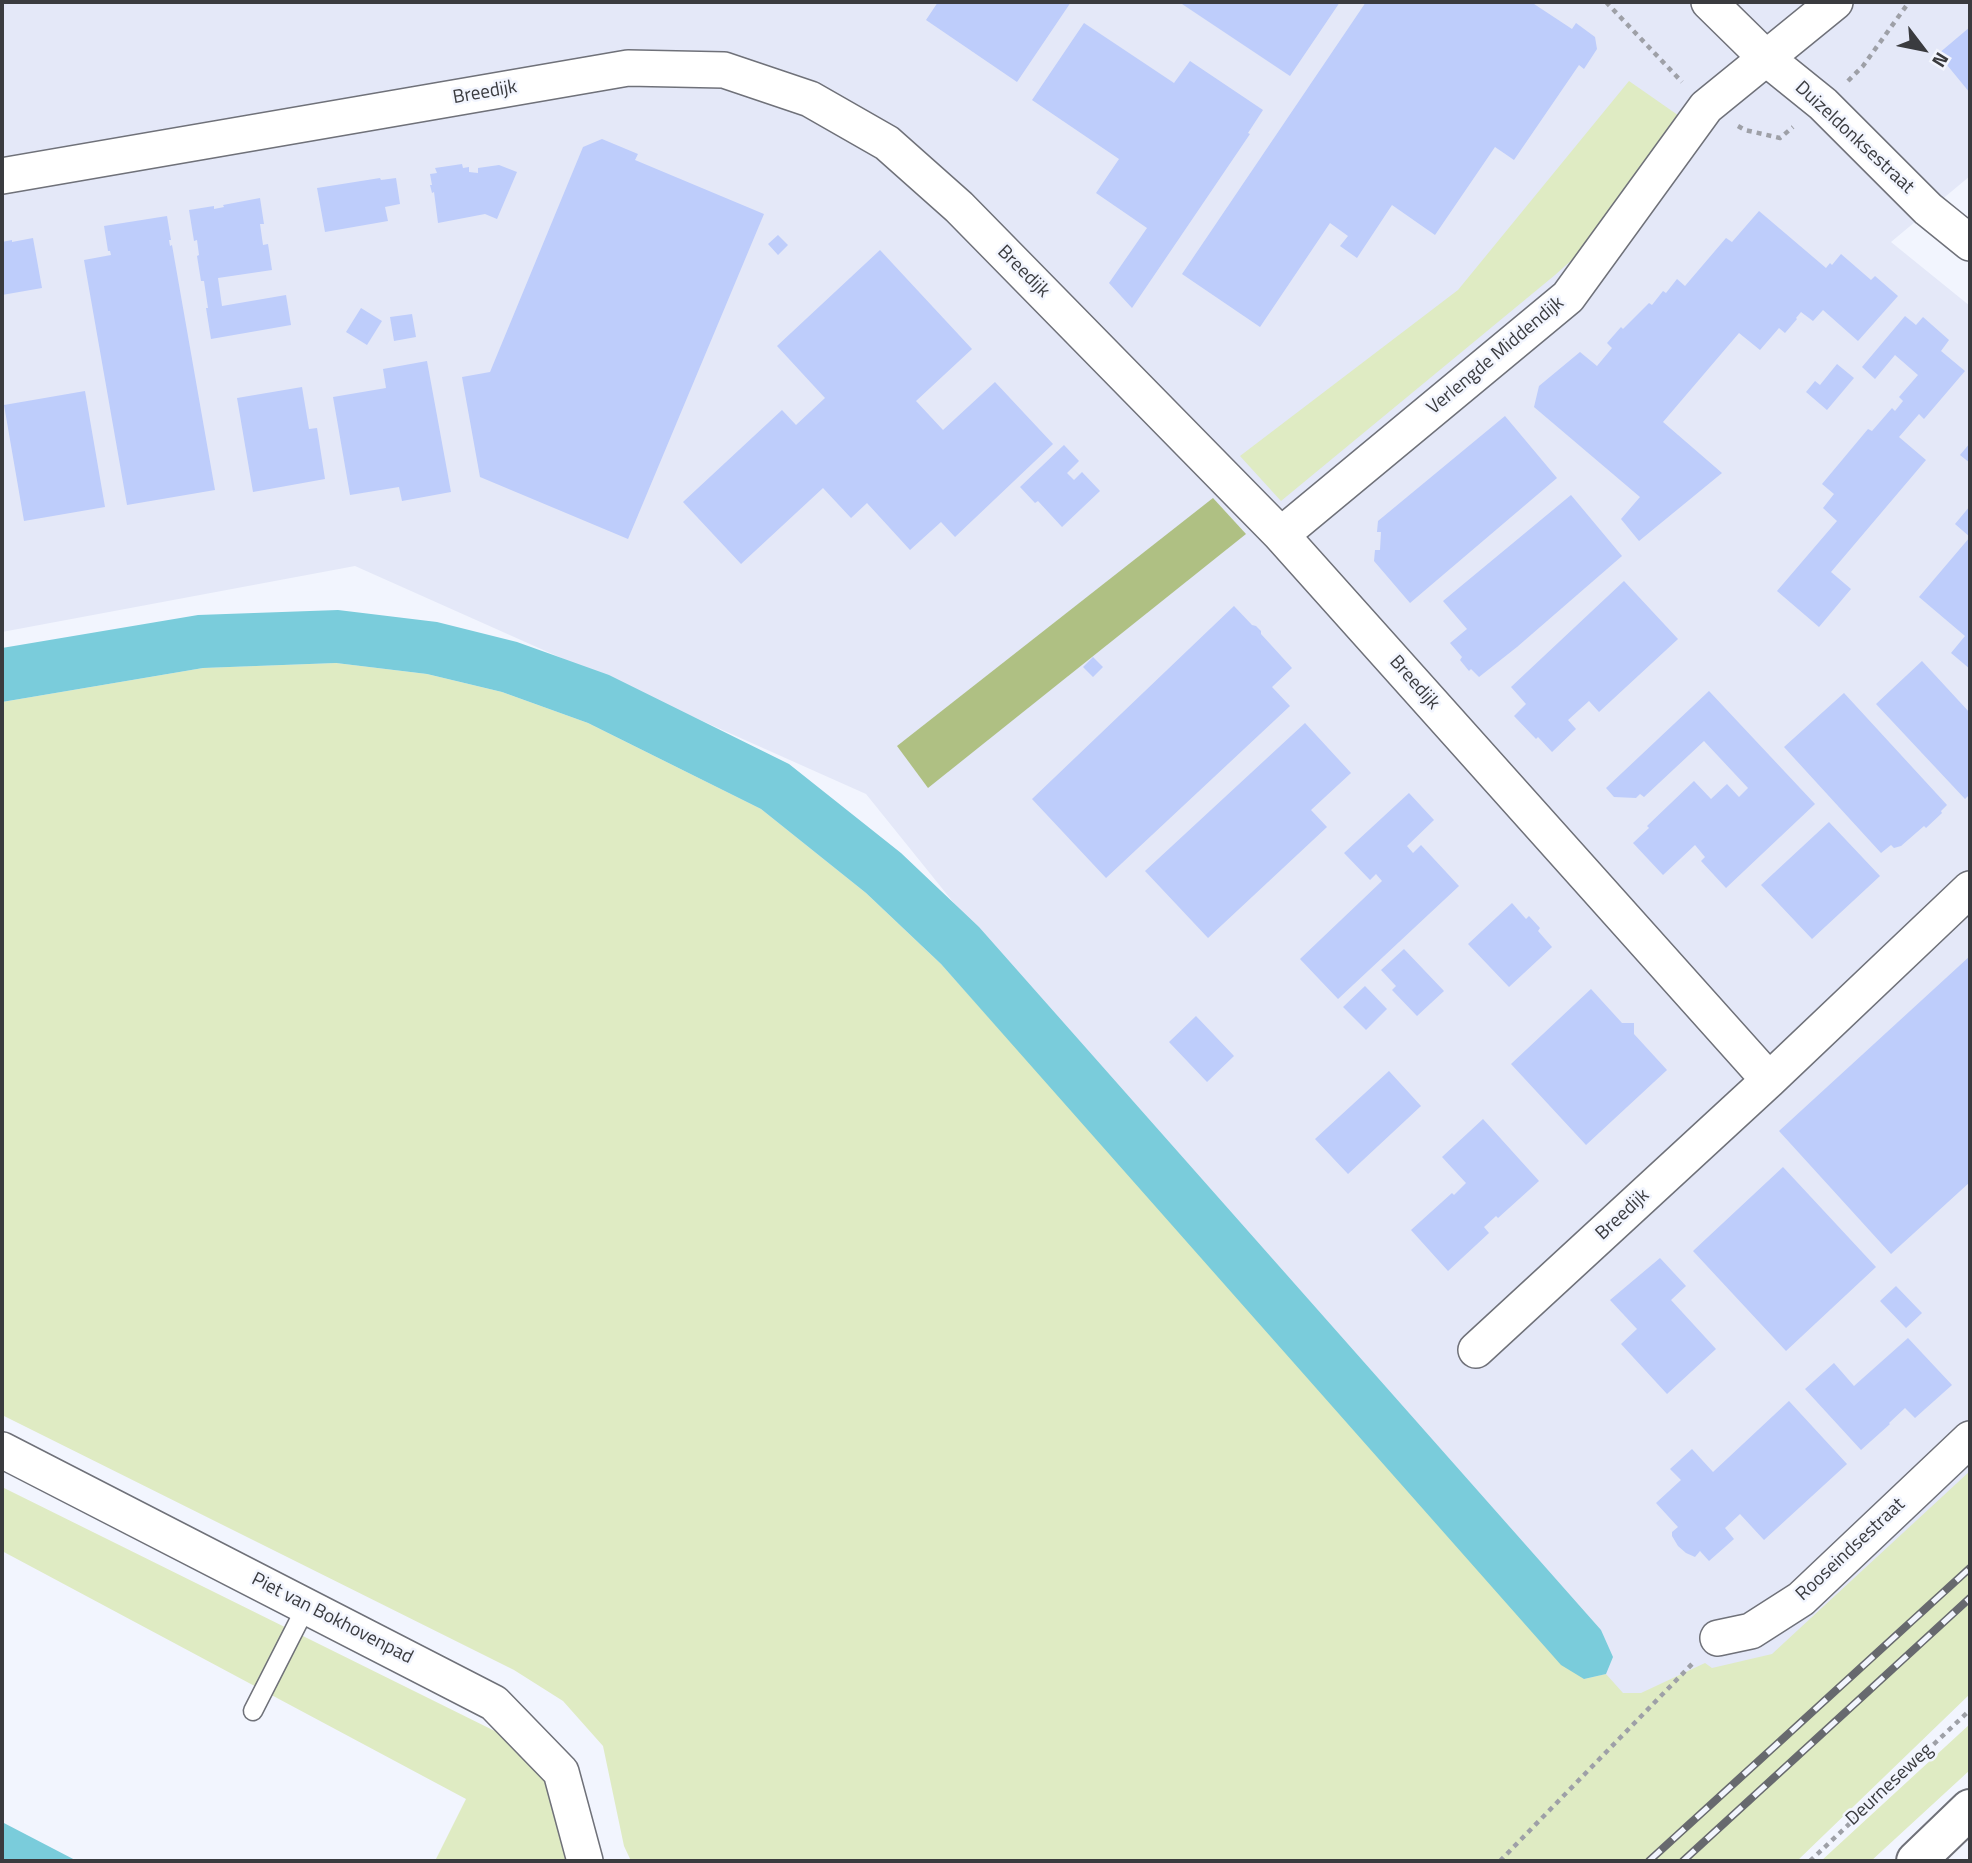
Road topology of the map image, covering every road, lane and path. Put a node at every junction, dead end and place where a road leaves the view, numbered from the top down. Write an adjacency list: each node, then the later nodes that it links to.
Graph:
1 (1710, 2): 4 (street, Duizeldonksestraat)
2 (1835, 2): 4 (street, Verlengde Middendijk)
3 (1909, 2): 5 (path)
4 (1766, 58): 5 (street, Duizeldonksestraat); 8 (street, Verlengde Middendijk)
5 (1823, 103): 7 (street, Duizeldonksestraat)
6 (2, 176): 8 (street, Breedijk)
7 (1970, 243)
8 (1282, 535): 10 (street, Breedijk)
9 (1970, 889): 10 (street, Breedijk)
10 (1769, 1080): 11 (street, Breedijk)
11 (1476, 1350)
12 (1970, 1439): 15 (street, Rooseindsestraat)
13 (2, 1450): 14 (street, Piet van Bokhovenpad)
14 (307, 1605): 17 (lane); 19 (street, Piet van Bokhovenpad)
15 (1718, 1638): 20 (path)
16 (1970, 1710): 21 (path, Deurneseweg)
17 (253, 1711)
18 (1970, 1810): 22 (main road)
19 (585, 1861)
20 (1500, 1861)
21 (1810, 1861)
22 (1916, 1861)

